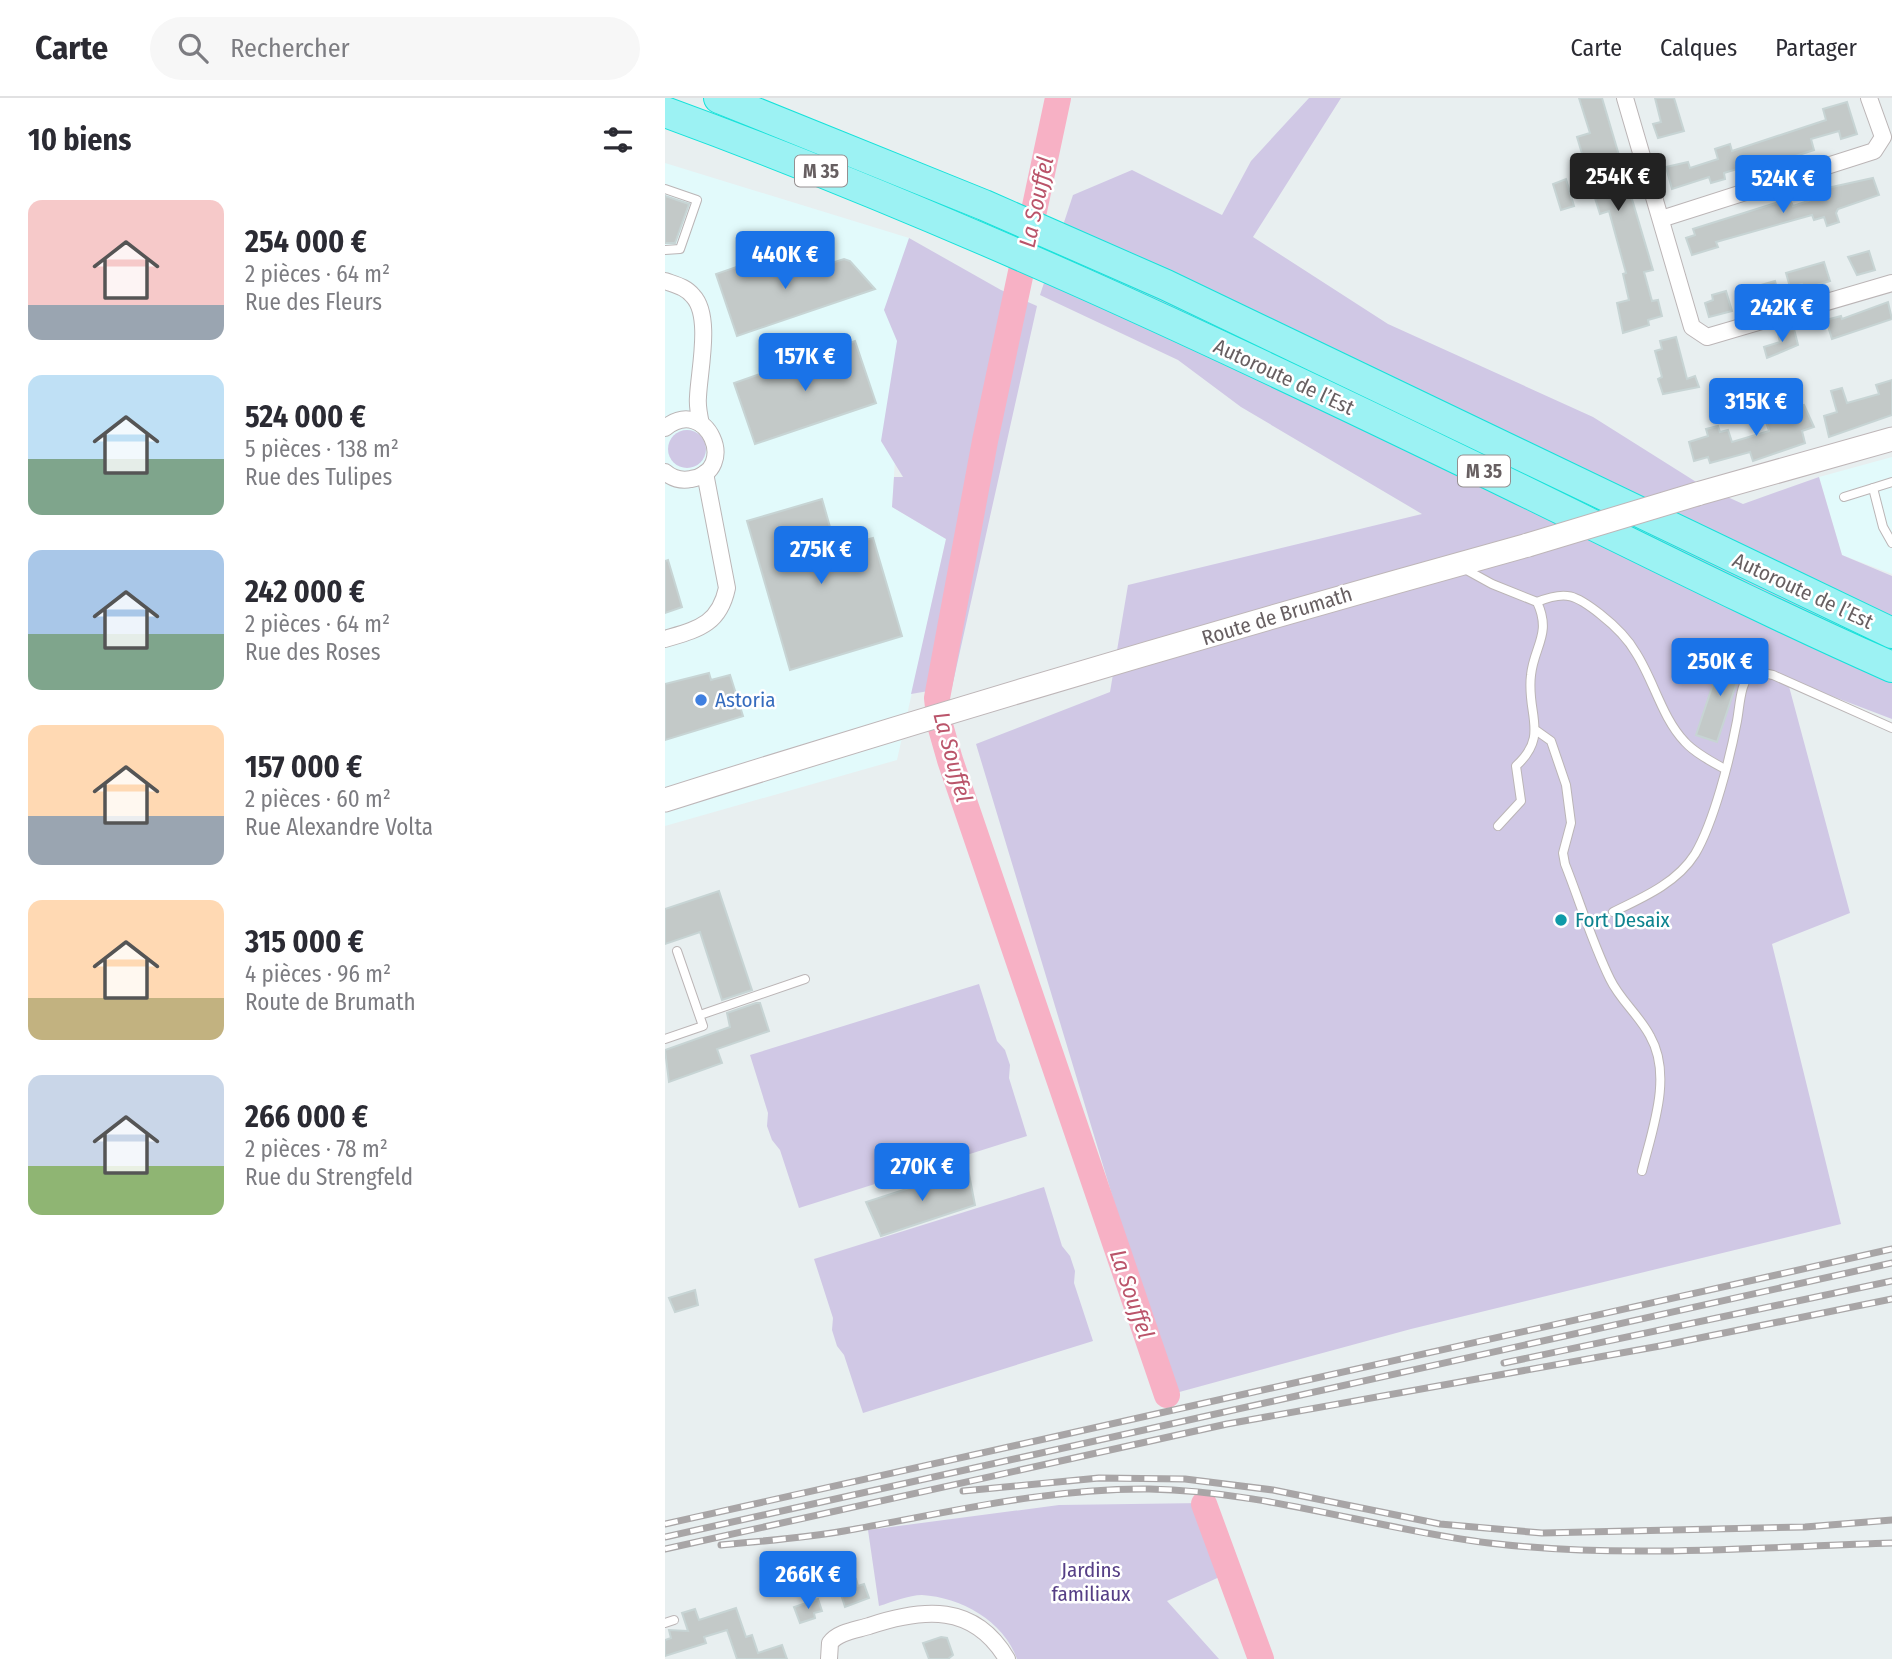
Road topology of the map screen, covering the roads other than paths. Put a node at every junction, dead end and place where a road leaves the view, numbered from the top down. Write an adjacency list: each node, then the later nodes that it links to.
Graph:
1 (719, 98): 25 (highway, Autoroute de l’Est / M 35)
2 (1626, 98): 6 (street)
3 (1869, 98): 6 (street)
4 (665, 111): 27 (highway, Autoroute de l’Est / M 35)
5 (665, 189): 7 (lane)
6 (1661, 219): 9 (street)
7 (665, 250)
8 (665, 281): 10 (street)
9 (1892, 283)
10 (697, 400): 11 (street); 12 (street)
11 (681, 420): 12 (street); 13 (street)
12 (701, 424): 16 (street)
13 (665, 428)
14 (1892, 439): 23 (main road, Route de Brumath, bridge)
15 (665, 472): 17 (street)
16 (705, 473): 17 (street); 21 (street)
17 (686, 480): 21 (street)
18 (1892, 482): 19 (lane)
19 (1873, 488): 20 (lane); 22 (lane)
20 (1844, 497)
21 (708, 498): 26 (street)
22 (1892, 544)
23 (1458, 564): 24 (lane); 31 (main road, Route de Brumath)
24 (1537, 602): 29 (lane); 30 (lane)
25 (1892, 633)
26 (665, 639)
27 (1892, 667)
28 (1892, 727): 30 (lane)
29 (1537, 731): 32 (lane); 38 (lane)
30 (1725, 769): 33 (lane)
31 (665, 800)
32 (1498, 826)
33 (1613, 912)
34 (677, 951): 36 (lane)
35 (805, 979): 36 (lane)
36 (700, 1015): 37 (lane)
37 (665, 1039)
38 (1642, 1171)
39 (829, 1659): 40 (street)
40 (1007, 1659)

